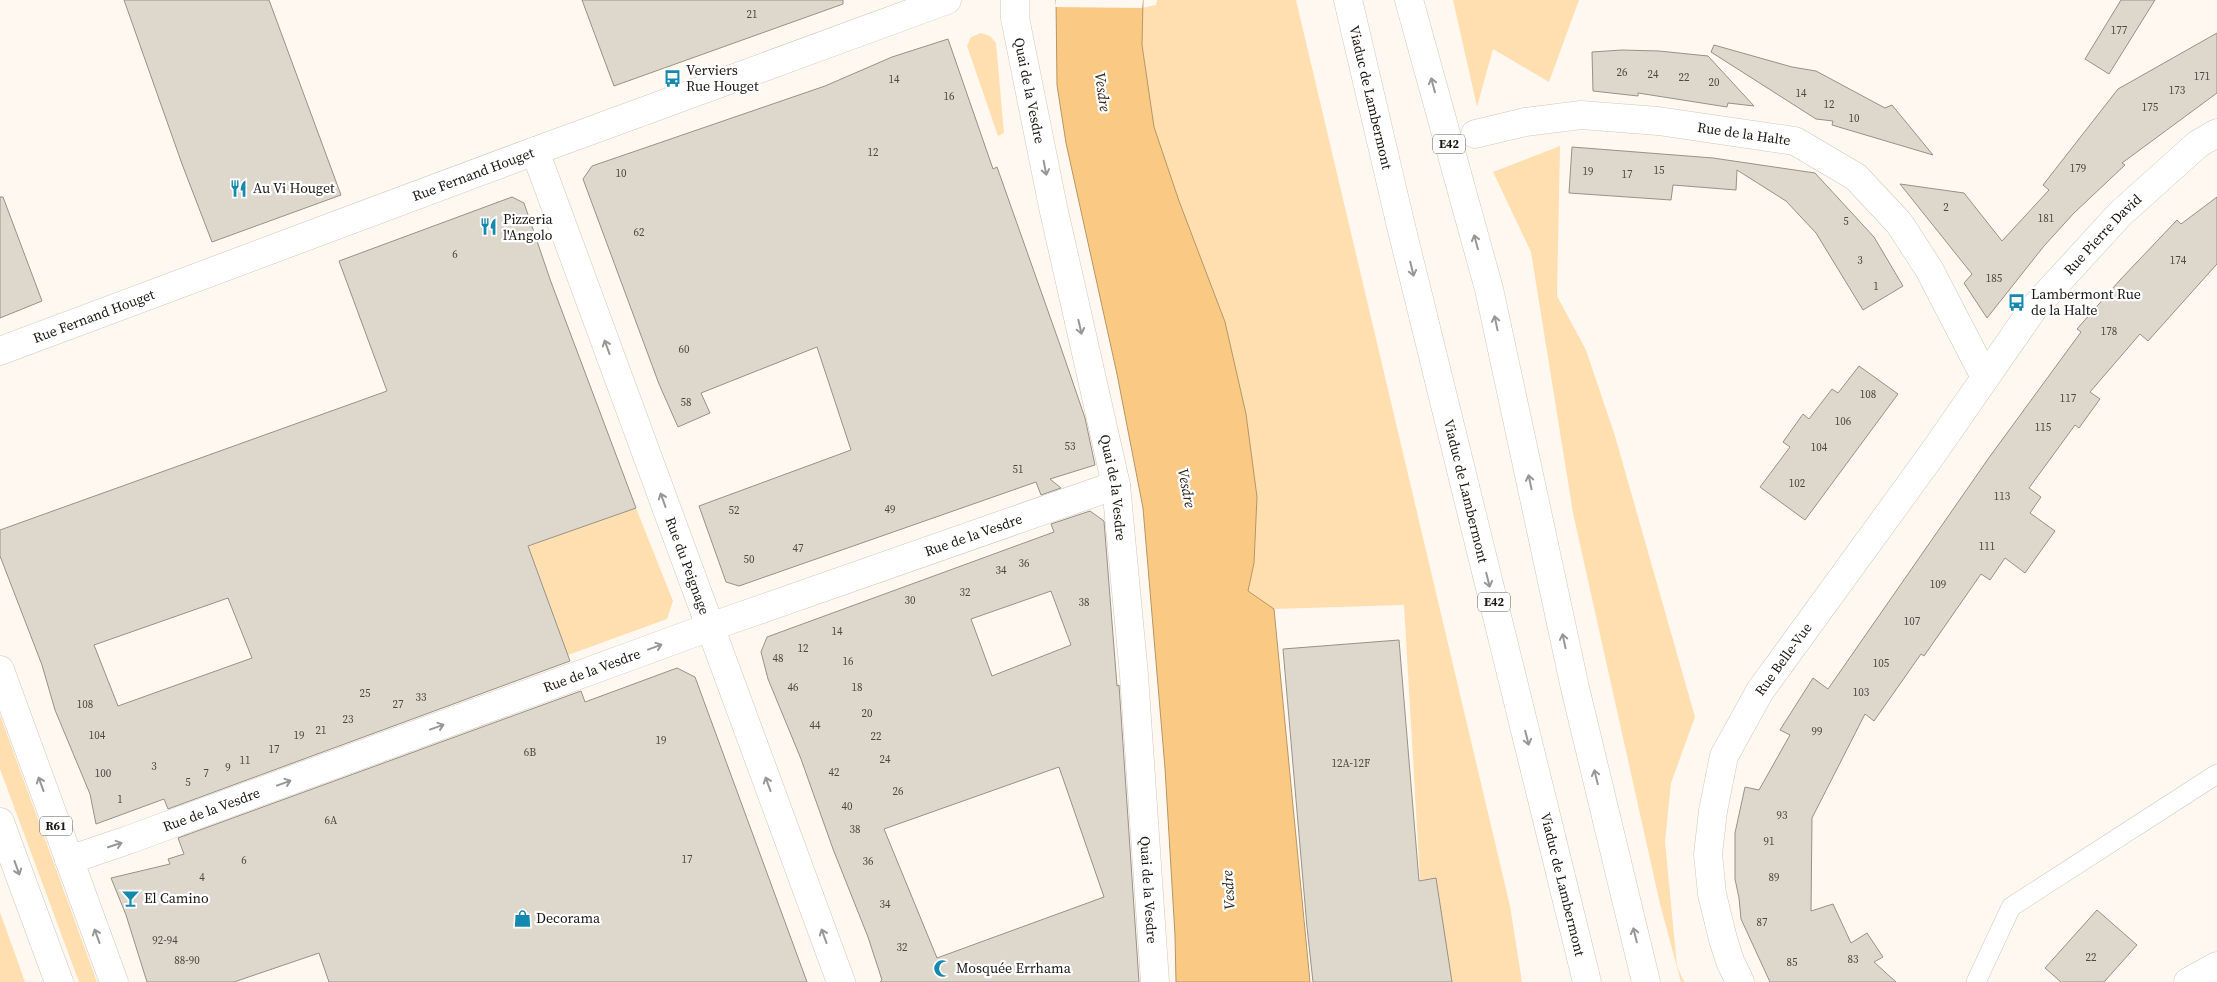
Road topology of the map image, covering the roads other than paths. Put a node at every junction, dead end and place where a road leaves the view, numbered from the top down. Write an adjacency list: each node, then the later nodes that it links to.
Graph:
1 (947, 0): 7 (main road, Rue Fernand Houget)
2 (1015, 0): 10 (main road, Quai de la Vesdre, one-way to 10)
3 (1348, 0): 21 (main road, Viaduc de Lambermont / E42, one-way to 21)
4 (1409, 0): 22 (main road, E42, one-way to 4)
5 (2217, 133): 9 (main road, Rue Pierre David)
6 (1475, 134): 9 (main road, Rue de la Halte)
7 (535, 151): 8 (main road, Rue Fernand Houget); 11 (main road, Rue du Peignage, one-way to 7)
8 (0, 351)
9 (1985, 377): 23 (main road, Rue Belle-Vue)
10 (1116, 485): 11 (main road, Rue de la Vesdre); 20 (main road, Quai de la Vesdre)
11 (710, 627): 15 (main road, Rue de la Vesdre, one-way to 11); 19 (main road, Rue du Peignage, one-way to 11)
12 (0, 670): 15 (main road, R61, one-way to 12)
13 (2217, 774): 24 (lane)
14 (0, 822): 17 (main road, one-way to 17)
15 (69, 860): 18 (main road, R61, one-way to 15)
16 (2217, 966): 25 (main road)
17 (59, 982)
18 (114, 982)
19 (841, 982)
20 (1155, 982)
21 (1587, 982)
22 (1646, 982)
23 (1740, 982)
24 (1976, 982)
25 (2188, 982)

